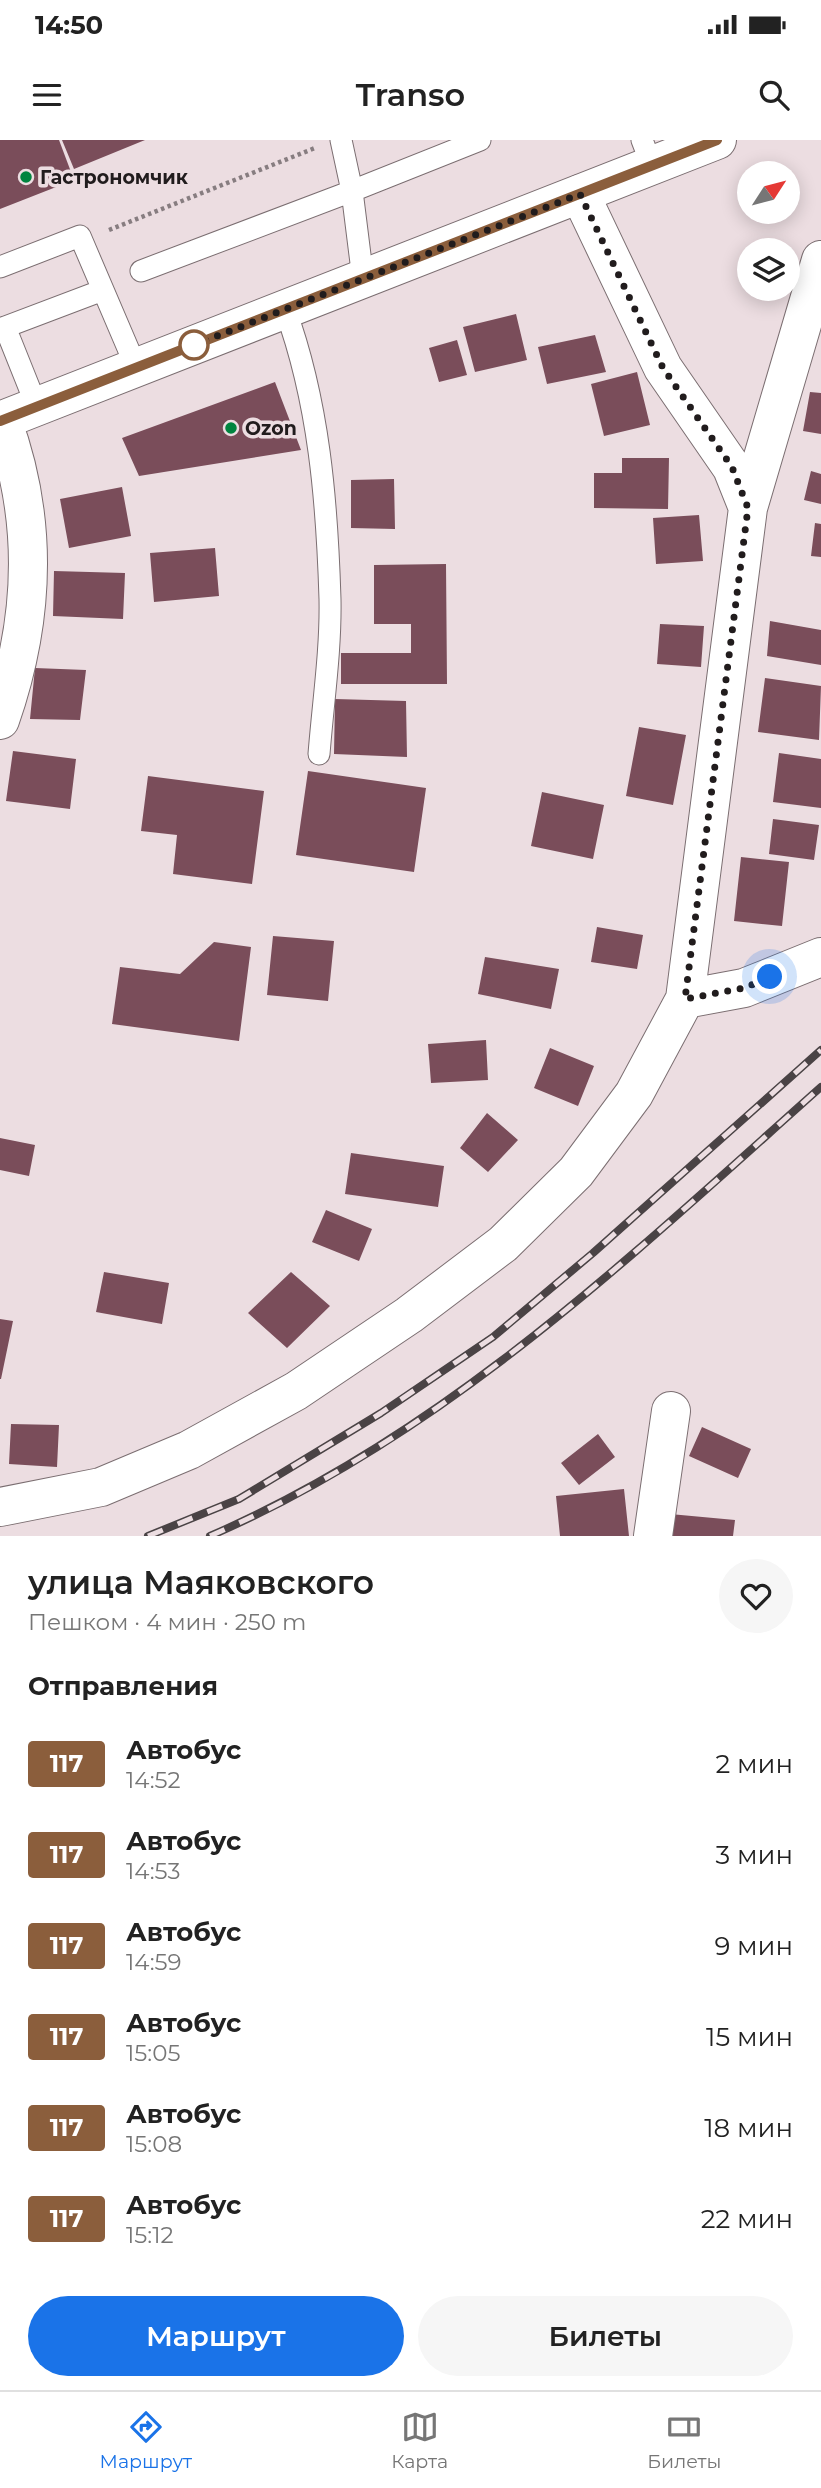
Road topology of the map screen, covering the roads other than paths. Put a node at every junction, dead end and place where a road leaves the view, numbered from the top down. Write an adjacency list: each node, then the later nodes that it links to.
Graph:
1 (480, 140): 5 (lane)
2 (717, 140): 4 (street)
3 (332, 143): 5 (lane)
4 (647, 153): 6 (street)
5 (352, 191): 9 (lane); 10 (lane)
6 (580, 194): 10 (street); 17 (street)
7 (821, 260): 17 (street)
8 (0, 267): 11 (lane)
9 (141, 271)
10 (363, 279): 12 (street)
11 (103, 290): 13 (lane); 14 (lane)
12 (285, 309): 14 (street); 19 (lane)
13 (3, 328): 15 (lane)
14 (136, 367): 15 (street)
15 (37, 407): 16 (street)
16 (1, 421): 18 (street)
17 (748, 508): 21 (street)
18 (0, 720)
19 (319, 754)
20 (821, 957): 21 (street)
21 (685, 999): 23 (street)
22 (671, 1410): 24 (street)
23 (0, 1507)
24 (653, 1536)

